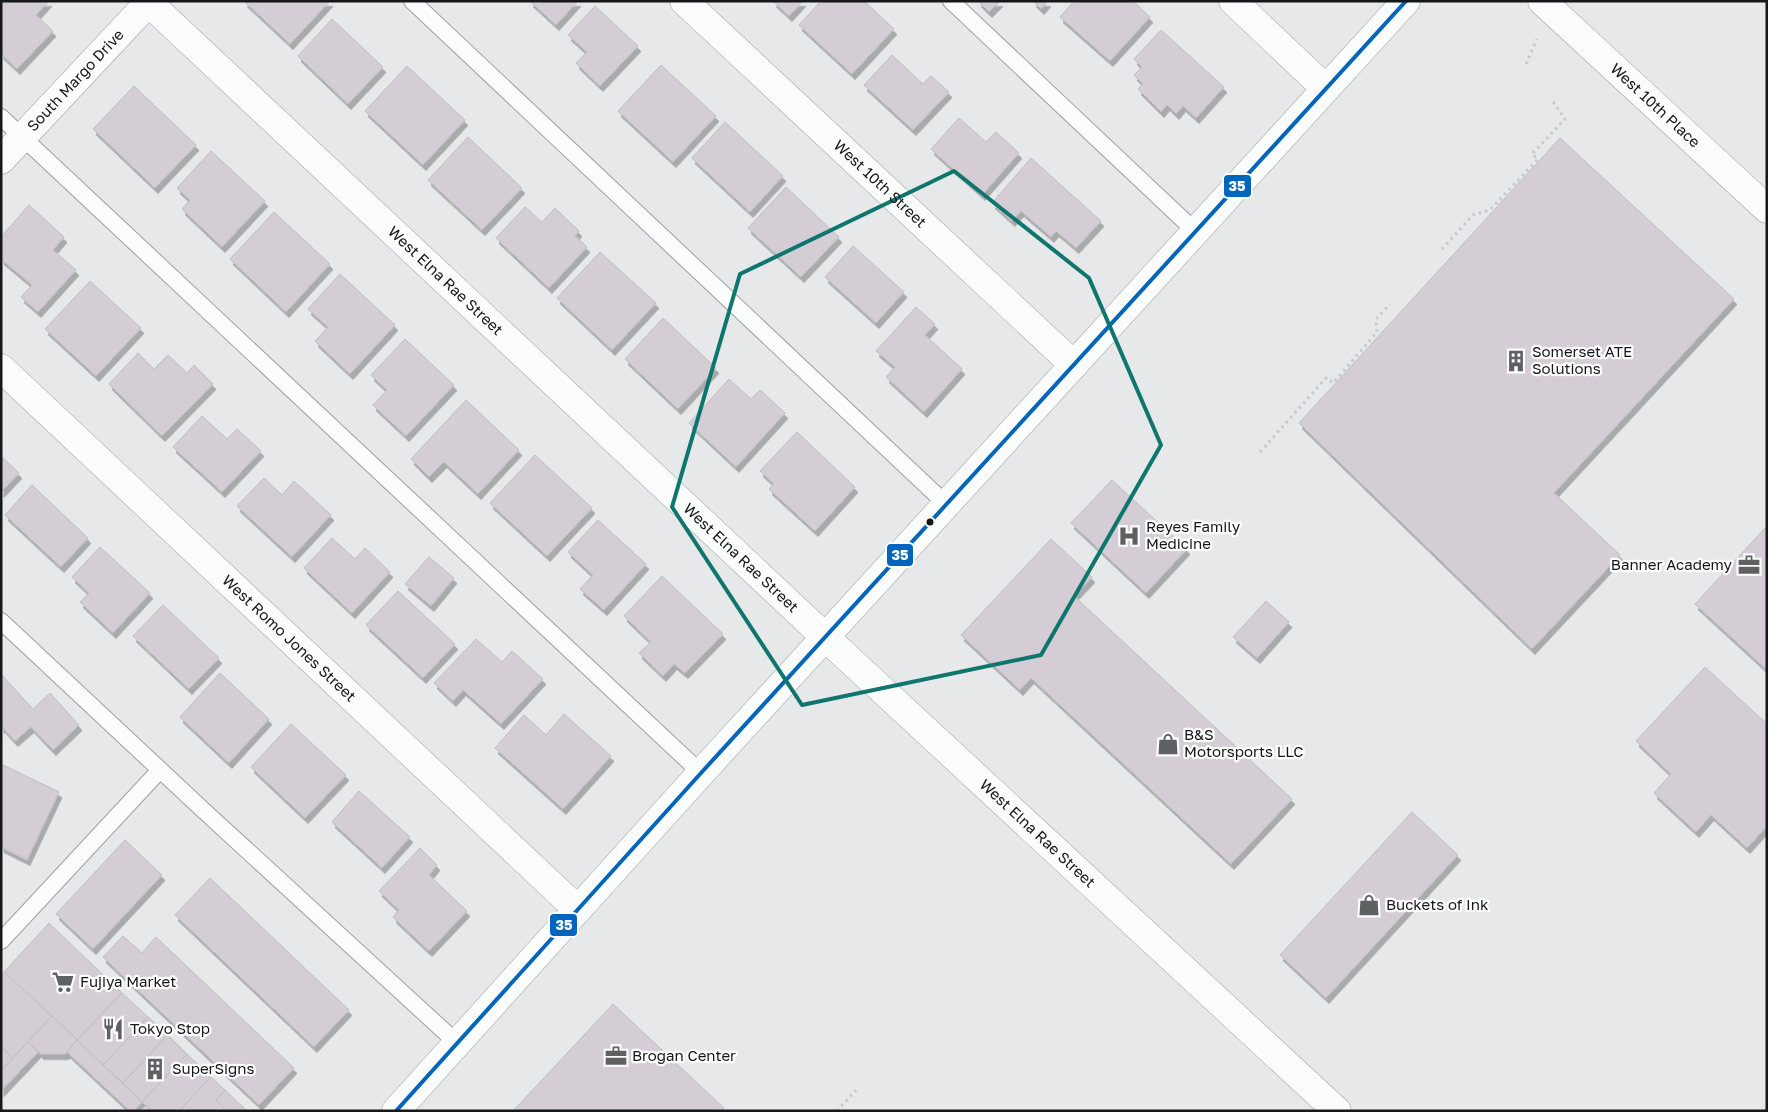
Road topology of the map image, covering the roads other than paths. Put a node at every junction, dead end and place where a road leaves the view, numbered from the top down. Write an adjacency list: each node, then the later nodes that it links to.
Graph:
1 (412, 1): 16 (lane)
2 (684, 1): 14 (street, West 10th Street)
3 (951, 1): 13 (lane)
4 (1233, 1): 8 (street)
5 (1406, 1): 8 (street)
6 (1542, 1): 12 (street, West 10th Place)
7 (148, 2): 10 (street, South Margo Drive); 18 (street, West Elna Rae Street)
8 (1325, 88): 13 (street)
9 (1, 117): 10 (lane)
10 (23, 137): 11 (street, South Margo Drive); 20 (lane)
11 (1, 160)
12 (1767, 210)
13 (1196, 232): 14 (street)
14 (1074, 365): 16 (street)
15 (1, 368): 21 (street, West Romo Jones Street)
16 (946, 504): 18 (street)
17 (1, 621): 19 (lane)
18 (825, 637): 20 (street); 25 (street, West Elna Rae Street)
19 (160, 770): 22 (lane); 23 (lane)
20 (701, 773): 21 (street)
21 (577, 909): 23 (street)
22 (1, 941)
23 (457, 1043): 24 (street)
24 (396, 1111)
25 (1337, 1111)

